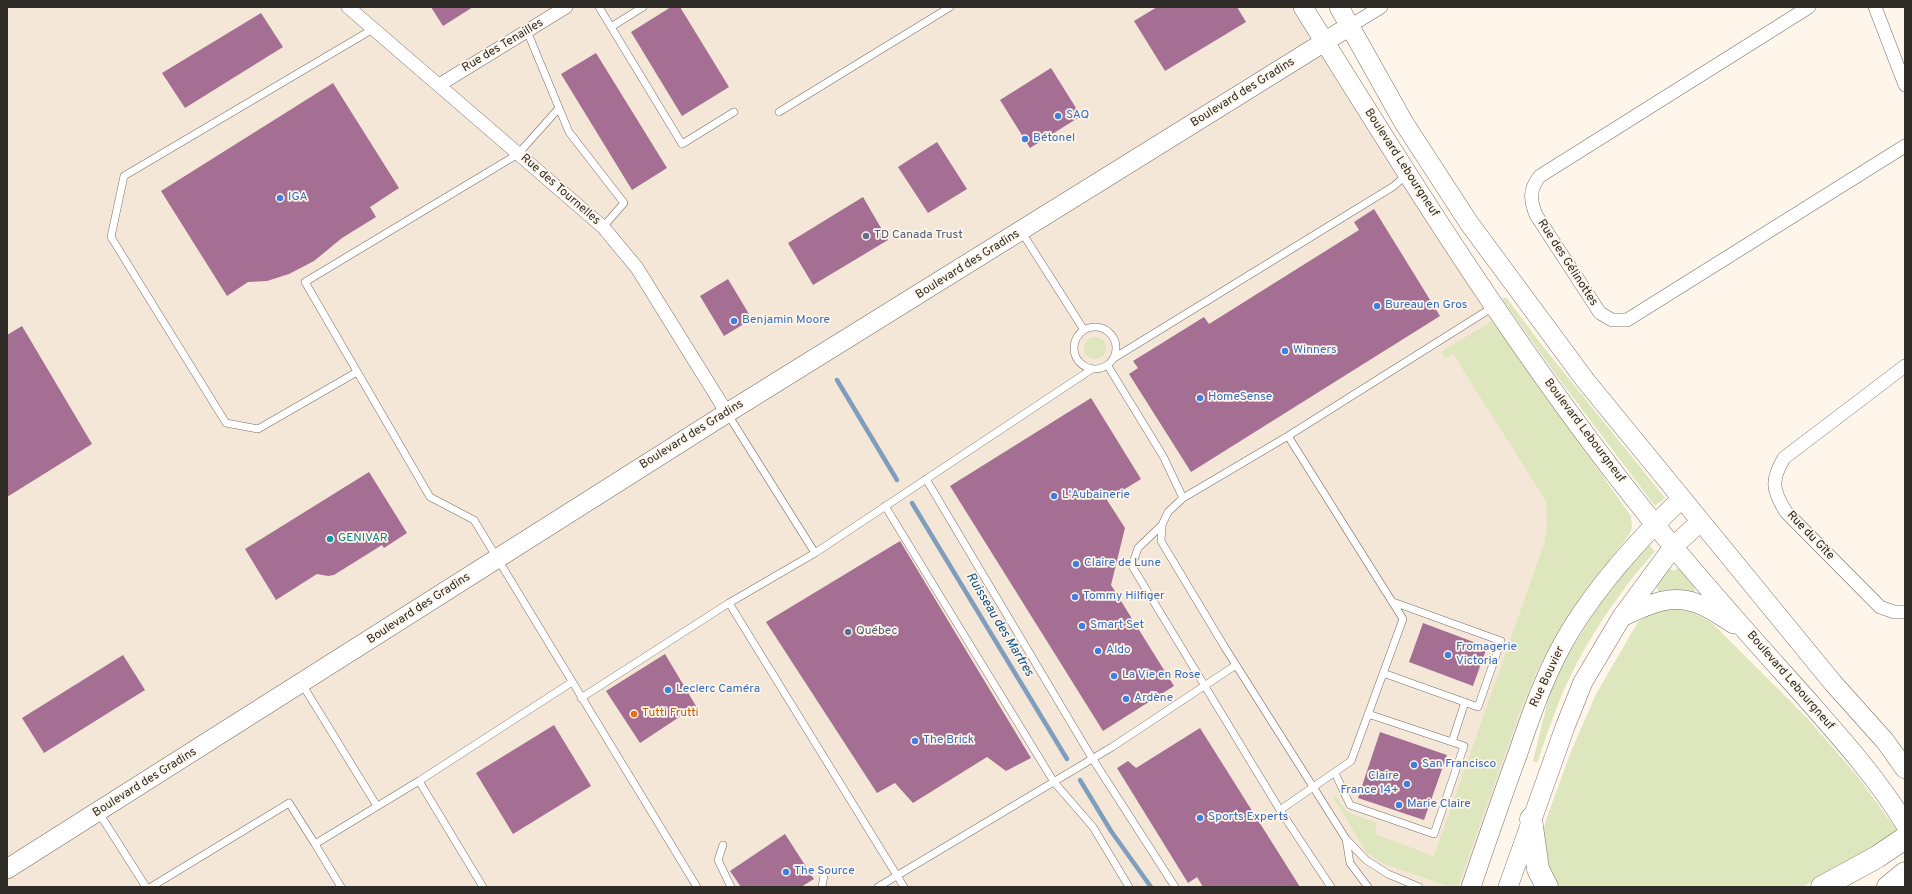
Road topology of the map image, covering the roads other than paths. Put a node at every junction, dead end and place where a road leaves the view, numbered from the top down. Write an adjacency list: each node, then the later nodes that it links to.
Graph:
1 (348, 7): 13 (street, Rue des Tournelles)
2 (566, 7): 14 (street, Rue des Tenailles)
3 (599, 7): 12 (lane)
4 (643, 7): 12 (lane)
5 (950, 7): 20 (lane)
6 (1303, 7): 15 (street, Boulevard Lebourgneuf)
7 (1339, 7): 11 (street, Boulevard Lebourgneuf)
8 (1381, 7): 11 (street, Boulevard des Gradins)
9 (1809, 7): 21 (street, Rue des Gélinottes)
10 (1875, 7): 17 (street)
11 (1350, 26): 15 (street, Boulevard des Gradins); 37 (street, Boulevard Lebourgneuf)
12 (611, 27): 19 (lane)
13 (373, 29): 16 (street, Rue des Tournelles); 32 (lane)
14 (527, 31): 16 (street, Rue des Tenailles); 18 (lane)
15 (1324, 42): 23 (street, Boulevard Lebourgneuf); 25 (street, Boulevard des Gradins)
16 (439, 85): 22 (street, Rue des Tournelles)
17 (1905, 85)
18 (559, 108): 22 (lane); 24 (lane)
19 (734, 112)
20 (779, 112)
21 (1905, 146)
22 (518, 154): 24 (street, Rue des Tournelles); 32 (lane)
23 (1408, 173): 26 (street, Boulevard Lebourgneuf); 28 (lane)
24 (604, 227): 33 (street, Rue des Tournelles)
25 (1021, 231): 27 (lane); 33 (street, Boulevard des Gradins)
26 (1495, 306): 34 (lane); 40 (street, Boulevard Lebourgneuf)
27 (1084, 330): 28 (lane); 31 (lane)
28 (1114, 358): 29 (lane)
29 (1108, 366): 31 (lane); 36 (lane)
30 (1905, 366): 47 (street, Rue du Gîte)
31 (1092, 369): 35 (lane)
32 (357, 372): 44 (lane)
33 (727, 413): 43 (lane); 44 (street, Boulevard des Gradins)
34 (1288, 436): 36 (lane); 46 (lane)
35 (926, 479): 38 (lane); 59 (lane)
36 (1183, 498): 41 (lane)
37 (1681, 499): 39 (street, Boulevard Lebourgneuf); 40 (street, Rue Bouvier)
38 (885, 506): 43 (lane); 63 (lane)
39 (1700, 522): 42 (street); 60 (street, Boulevard Lebourgneuf)
40 (1654, 524): 42 (street, Boulevard Lebourgneuf); 91 (street, Rue Bouvier)
41 (1162, 525): 50 (lane); 54 (lane)
42 (1674, 546): 48 (street); 49 (street, Boulevard Lebourgneuf)
43 (815, 553): 45 (lane)
44 (497, 559): 52 (lane); 53 (street, Boulevard des Gradins)
45 (729, 602): 55 (lane); 75 (lane)
46 (1393, 602): 51 (lane); 56 (lane)
47 (1905, 612)
48 (1621, 618): 49 (street); 68 (street)
49 (1745, 630): 69 (street, Boulevard Lebourgneuf)
50 (1236, 665): 54 (lane); 64 (lane)
51 (1384, 673): 56 (lane); 57 (lane)
52 (572, 682): 55 (lane); 62 (lane)
53 (302, 683): 65 (lane); 67 (street, Boulevard des Gradins)
54 (1205, 686): 59 (lane); 66 (lane)
55 (581, 698): 81 (lane)
56 (1465, 702): 58 (lane)
57 (1368, 714): 58 (lane); 61 (lane)
58 (1452, 742): 61 (lane)
59 (1092, 758): 63 (lane); 87 (lane)
60 (1905, 769)
61 (1335, 773): 64 (lane)
62 (419, 781): 65 (lane); 80 (lane)
63 (1054, 782): 75 (lane); 86 (lane)
64 (1313, 788): 66 (lane); 70 (lane)
65 (377, 806): 72 (lane)
66 (1280, 810): 88 (lane)
67 (98, 812): 74 (street, Boulevard des Gradins); 77 (lane)
68 (1531, 819): 92 (street); 93 (highway)
69 (1905, 824)
70 (1346, 838): 89 (lane); 90 (lane)
71 (1905, 838): 94 (highway)
72 (315, 844): 78 (lane); 79 (lane)
73 (723, 845): 82 (lane)
74 (7, 869)
75 (897, 874): 84 (lane); 85 (lane)
76 (824, 875): 83 (lane)
77 (146, 887)
78 (151, 887)
79 (341, 887)
80 (483, 887)
81 (698, 887)
82 (731, 887)
83 (822, 887)
84 (878, 887)
85 (904, 887)
86 (1129, 887)
87 (1175, 887)
88 (1331, 887)
89 (1368, 887)
90 (1419, 887)
91 (1471, 887)
92 (1508, 887)
93 (1547, 887)
94 (1822, 887)

